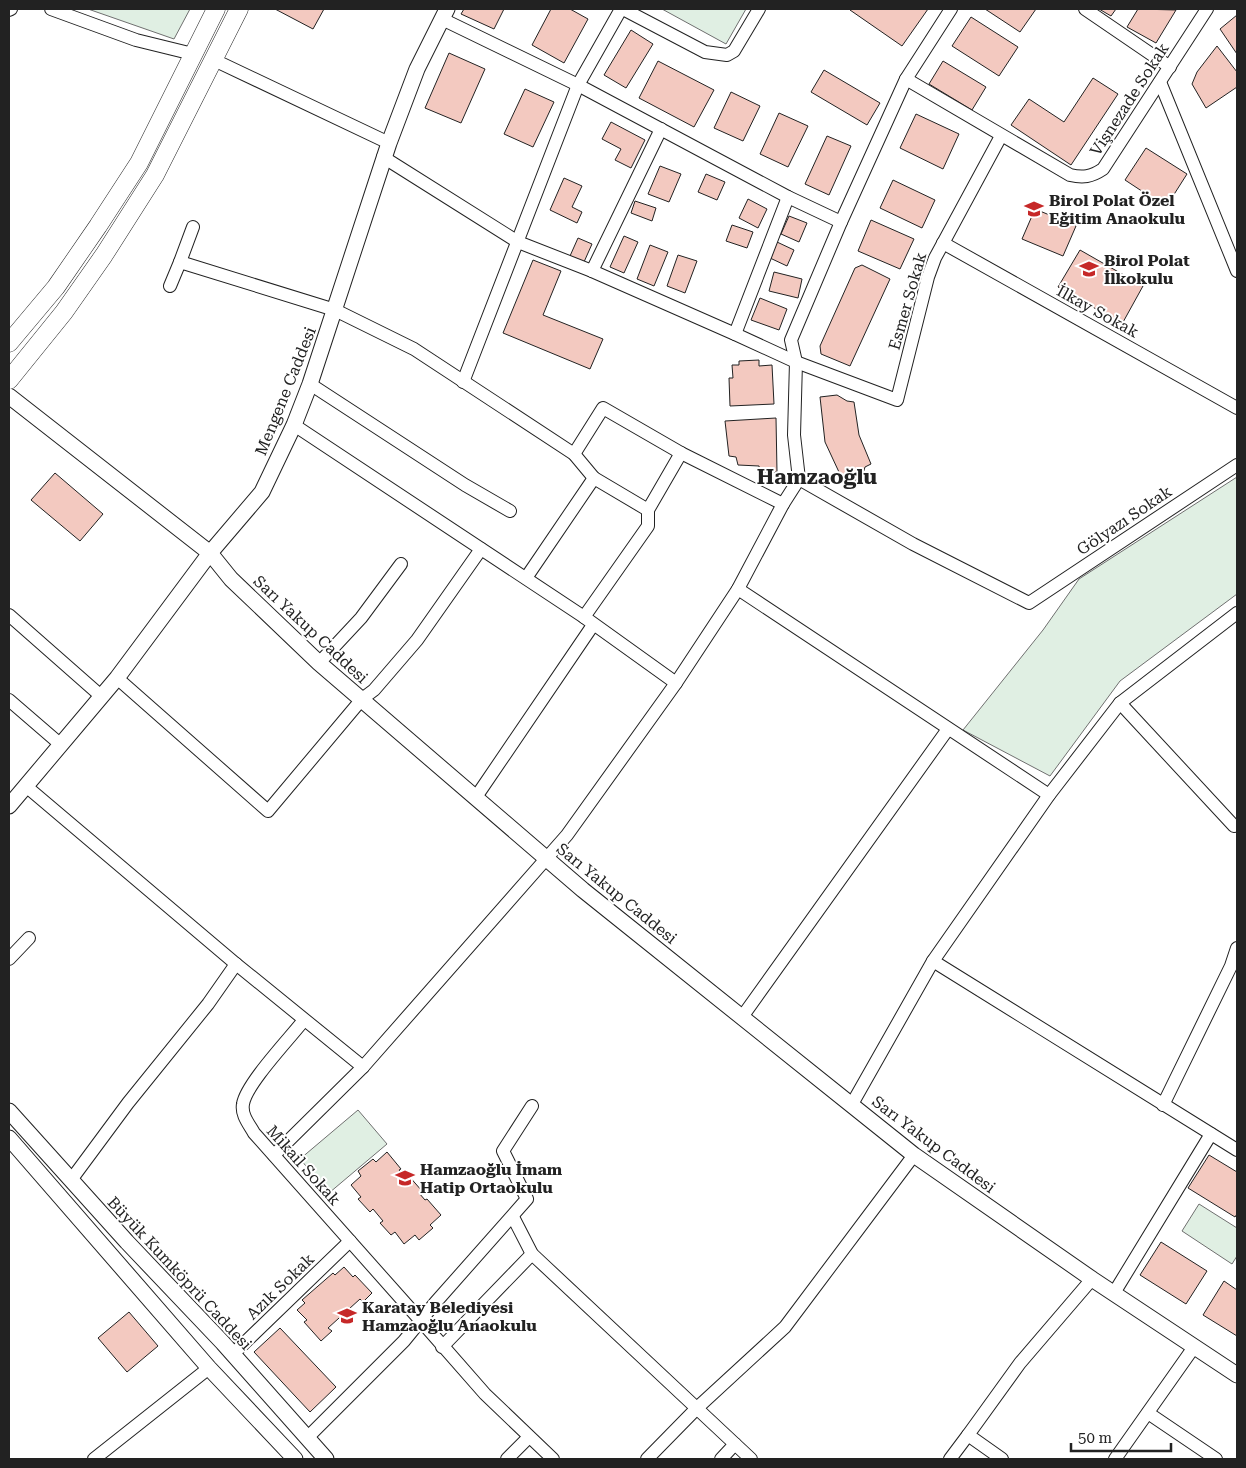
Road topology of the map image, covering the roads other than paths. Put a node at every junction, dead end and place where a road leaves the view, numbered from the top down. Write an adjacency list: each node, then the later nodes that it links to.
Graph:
1 (51, 9): 10 (street)
2 (216, 9): 10 (main road)
3 (239, 9): 11 (main road)
4 (622, 9): 5 (street); 15 (street)
5 (760, 9)
6 (951, 9): 13 (street)
7 (1085, 9): 12 (street)
8 (1207, 9): 12 (street, Vişnezade Sokak)
9 (444, 14): 15 (street); 18 (street, Mengene Caddesi)
10 (193, 54): 31 (main road)
11 (214, 60): 18 (street); 33 (main road)
12 (1170, 67): 14 (street, Vişnezade Sokak)
13 (906, 79): 17 (street, Vişnezade Sokak); 21 (street)
14 (1160, 82): 17 (street, Vişnezade Sokak); 27 (street)
15 (578, 85): 16 (street); 23 (street)
16 (661, 129): 20 (street); 26 (street)
17 (1001, 136): 24 (street, Esmer Sokak)
18 (389, 142): 19 (street, Mengene Caddesi)
19 (383, 157): 23 (street); 29 (street, Mengene Caddesi)
20 (788, 197): 21 (street); 30 (street)
21 (841, 222): 32 (street)
22 (193, 227): 25 (street)
23 (518, 242): 26 (street); 34 (street)
24 (943, 243): 32 (street, Esmer Sokak); 37 (street, İlkay Sokak)
25 (180, 262): 28 (street); 29 (street)
26 (592, 271): 30 (street)
27 (1237, 271)
28 (170, 286)
29 (334, 310): 34 (street); 35 (street, Mengene Caddesi)
30 (735, 334): 32 (street)
31 (9, 343)
32 (796, 362): 43 (street)
33 (9, 380)
34 (463, 382): 40 (street)
35 (310, 384): 38 (street, Mengene Caddesi); 46 (street)
36 (9, 396): 48 (street, Sarı Yakup Caddesi)
37 (1237, 408)
38 (294, 425): 47 (street); 48 (street, Mengene Caddesi)
39 (682, 453): 40 (street); 44 (street); 45 (street)
40 (574, 454): 42 (street)
41 (1237, 465): 43 (street, Gölyazı Sokak)
42 (594, 478): 45 (street); 50 (street)
43 (799, 479): 44 (street)
44 (782, 504): 51 (street)
45 (648, 510): 54 (street)
46 (510, 511)
47 (481, 549): 50 (street); 59 (street)
48 (210, 552): 55 (street, Sarı Yakup Caddesi); 56 (street, Mengene Caddesi)
49 (400, 564): 55 (street)
50 (526, 578): 54 (street)
51 (738, 589): 57 (street); 62 (street)
52 (1237, 613): 61 (street)
53 (9, 615): 58 (street)
54 (588, 621): 57 (street); 66 (street)
55 (320, 663): 59 (street, Sarı Yakup Caddesi)
56 (117, 678): 58 (street, Mengene Caddesi); 59 (street)
57 (676, 683): 69 (street)
58 (101, 696): 63 (street, Mengene Caddesi)
59 (362, 699): 66 (street, Sarı Yakup Caddesi)
60 (9, 700): 63 (street)
61 (1120, 704): 65 (street); 68 (street)
62 (948, 729): 65 (street); 75 (street)
63 (60, 744): 64 (street, Mengene Caddesi)
64 (27, 786): 67 (street, Mengene Caddesi); 74 (street)
65 (1049, 795): 73 (street)
66 (476, 798): 69 (street, Sarı Yakup Caddesi)
67 (9, 806)
68 (1234, 826)
69 (546, 858): 75 (street, Sarı Yakup Caddesi); 77 (street)
70 (29, 938): 72 (street)
71 (1237, 948): 79 (street)
72 (9, 959)
73 (933, 961): 78 (street); 79 (street)
74 (236, 964): 76 (street); 87 (street)
75 (742, 1017): 78 (street, Sarı Yakup Caddesi)
76 (304, 1020): 77 (street); 85 (street, Mikail Sokak)
77 (363, 1067): 85 (street)
78 (852, 1104): 86 (street, Sarı Yakup Caddesi)
79 (1163, 1105): 82 (street)
80 (532, 1106): 88 (street)
81 (9, 1111): 87 (street, Büyük Kumköprü Caddesi)
82 (1211, 1134): 84 (street); 92 (street)
83 (9, 1138): 97 (street)
84 (1237, 1150)
85 (274, 1155): 89 (street, Mikail Sokak)
86 (914, 1155): 91 (street, Sarı Yakup Caddesi); 99 (street)
87 (71, 1180): 96 (street, Büyük Kumköprü Caddesi)
88 (513, 1217): 90 (street); 93 (street)
89 (350, 1241): 93 (street, Mikail Sokak); 96 (street, Azık Sokak)
90 (532, 1254): 94 (street); 99 (street)
91 (1092, 1279): 92 (street, Sarı Yakup Caddesi); 101 (street)
92 (1114, 1293): 95 (street, Sarı Yakup Caddesi)
93 (421, 1320): 94 (street, Mikail Sokak); 103 (street)
94 (442, 1347): 102 (street, Mikail Sokak)
95 (1194, 1347): 98 (street, Sarı Yakup Caddesi); 100 (street)
96 (233, 1354): 103 (street, Büyük Kumköprü Caddesi)
97 (209, 1368): 105 (street); 106 (street)
98 (1237, 1375)
99 (697, 1408): 104 (street); 110 (street)
100 (1148, 1413): 115 (street); 116 (street)
101 (968, 1435): 113 (street); 114 (street)
102 (529, 1437): 108 (street); 109 (street, Mikail Sokak)
103 (307, 1438): 107 (street, Büyük Kumköprü Caddesi)
104 (735, 1444): 111 (street); 112 (street)
105 (94, 1459)
106 (295, 1459)
107 (326, 1459)
108 (507, 1459)
109 (553, 1459)
110 (647, 1459)
111 (721, 1459)
112 (751, 1459)
113 (950, 1459)
114 (1002, 1459)
115 (1115, 1459)
116 (1216, 1459)

